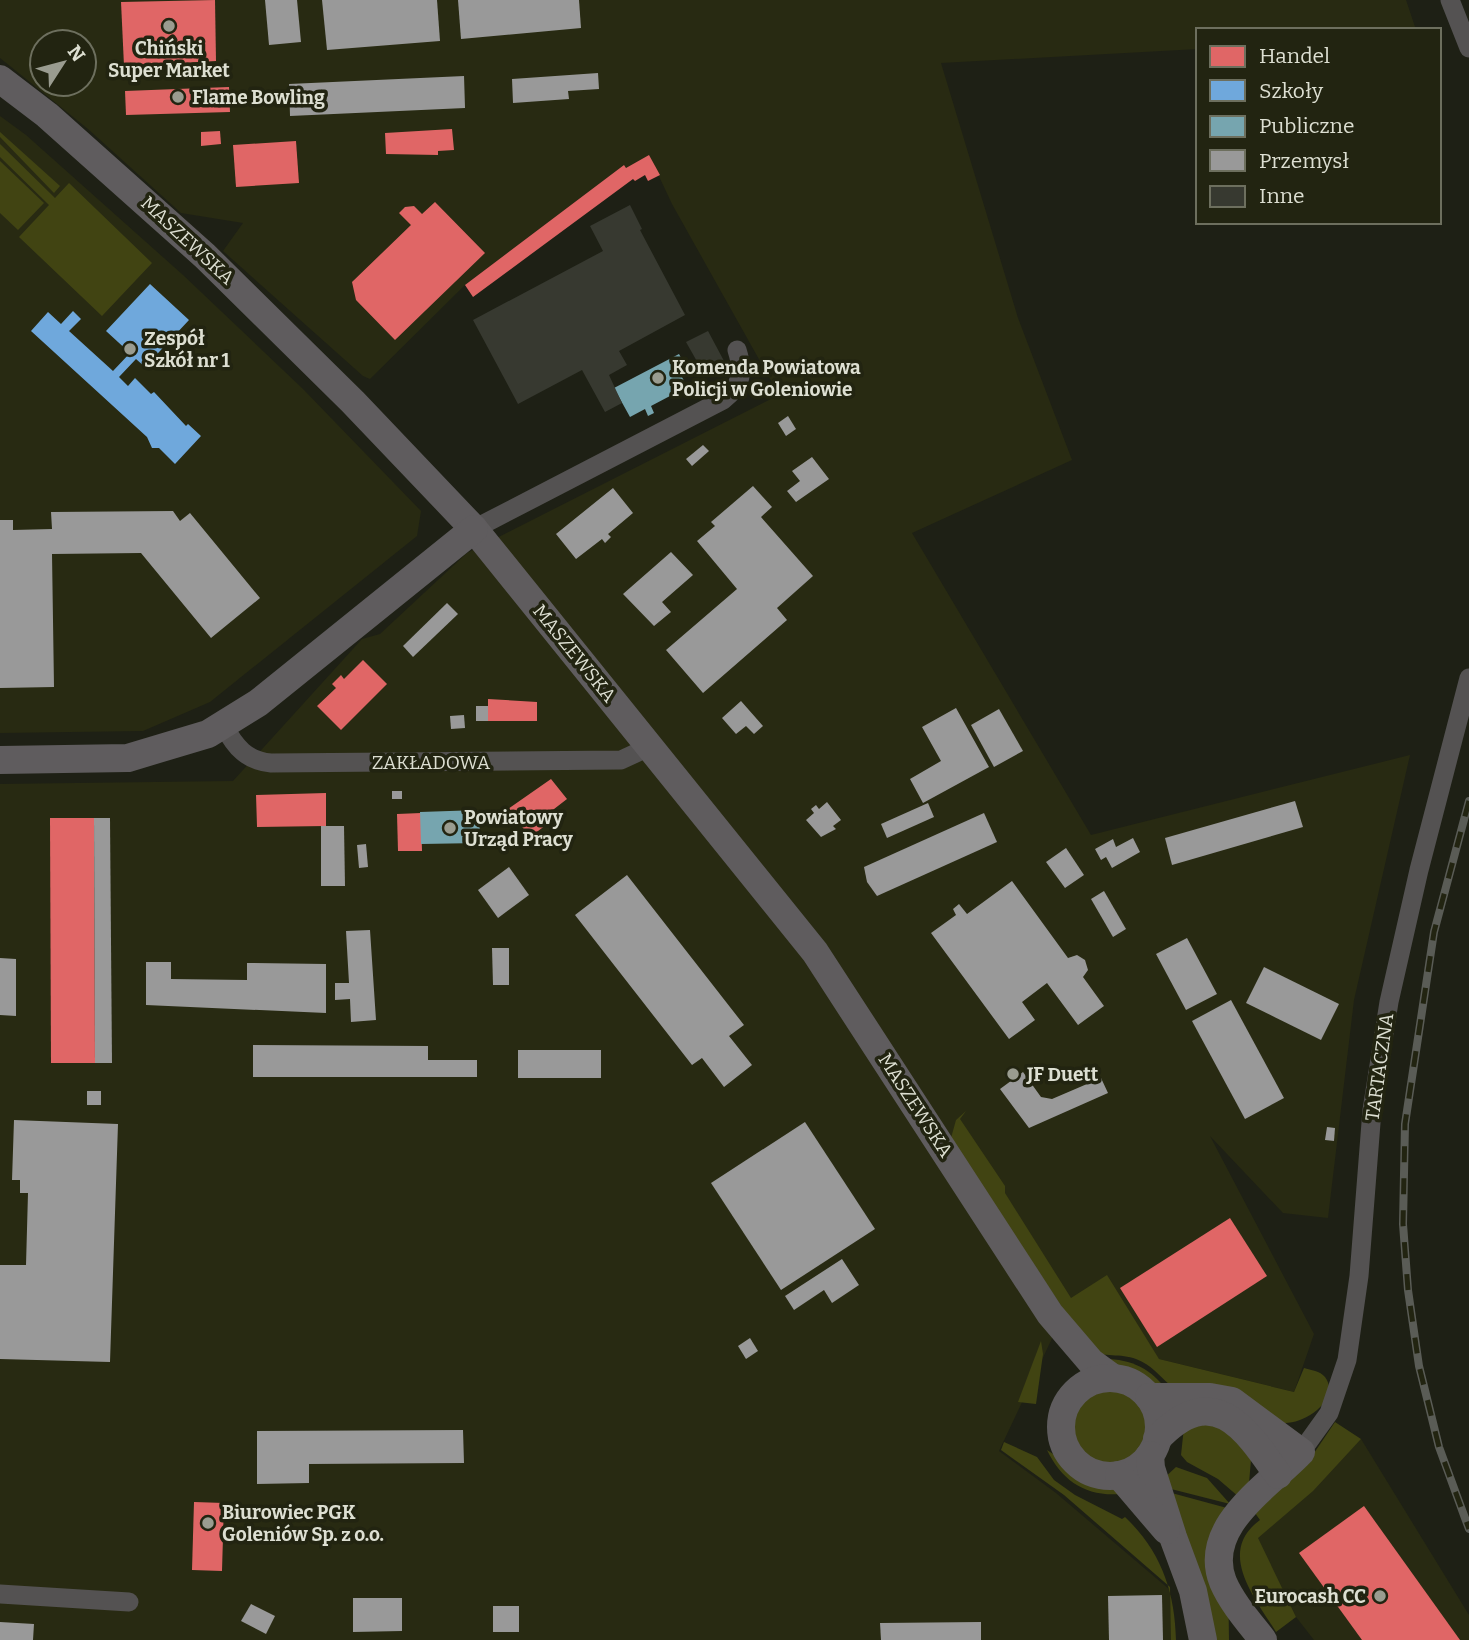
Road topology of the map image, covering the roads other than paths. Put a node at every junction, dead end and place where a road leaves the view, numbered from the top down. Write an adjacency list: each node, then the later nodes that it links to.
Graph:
1 (1450, 0): 2 (street)
2 (1469, 48)
3 (0, 79): 5 (street, MASZEWSKA)
4 (737, 350): 5 (street)
5 (474, 529): 7 (street); 8 (street, MASZEWSKA)
6 (1469, 678): 15 (street, TARTACZNA)
7 (224, 726): 8 (street, ZAKŁADOWA); 9 (street)
8 (651, 746): 10 (street, MASZEWSKA)
9 (0, 760)
10 (1050, 1314): 11 (street, MASZEWSKA); 13 (street, MASZEWSKA)
11 (1113, 1378): 12 (street); 13 (street)
12 (1149, 1397): 14 (street); 15 (street)
13 (1071, 1398): 16 (street)
14 (1154, 1447): 16 (street); 17 (street); 18 (street)
15 (1301, 1452): 17 (street, TARTACZNA)
16 (1119, 1475): 18 (street)
17 (1278, 1475): 22 (street, TARTACZNA)
18 (1173, 1537): 21 (street)
19 (0, 1594): 20 (street)
20 (129, 1602)
21 (1203, 1640)
22 (1263, 1640)

